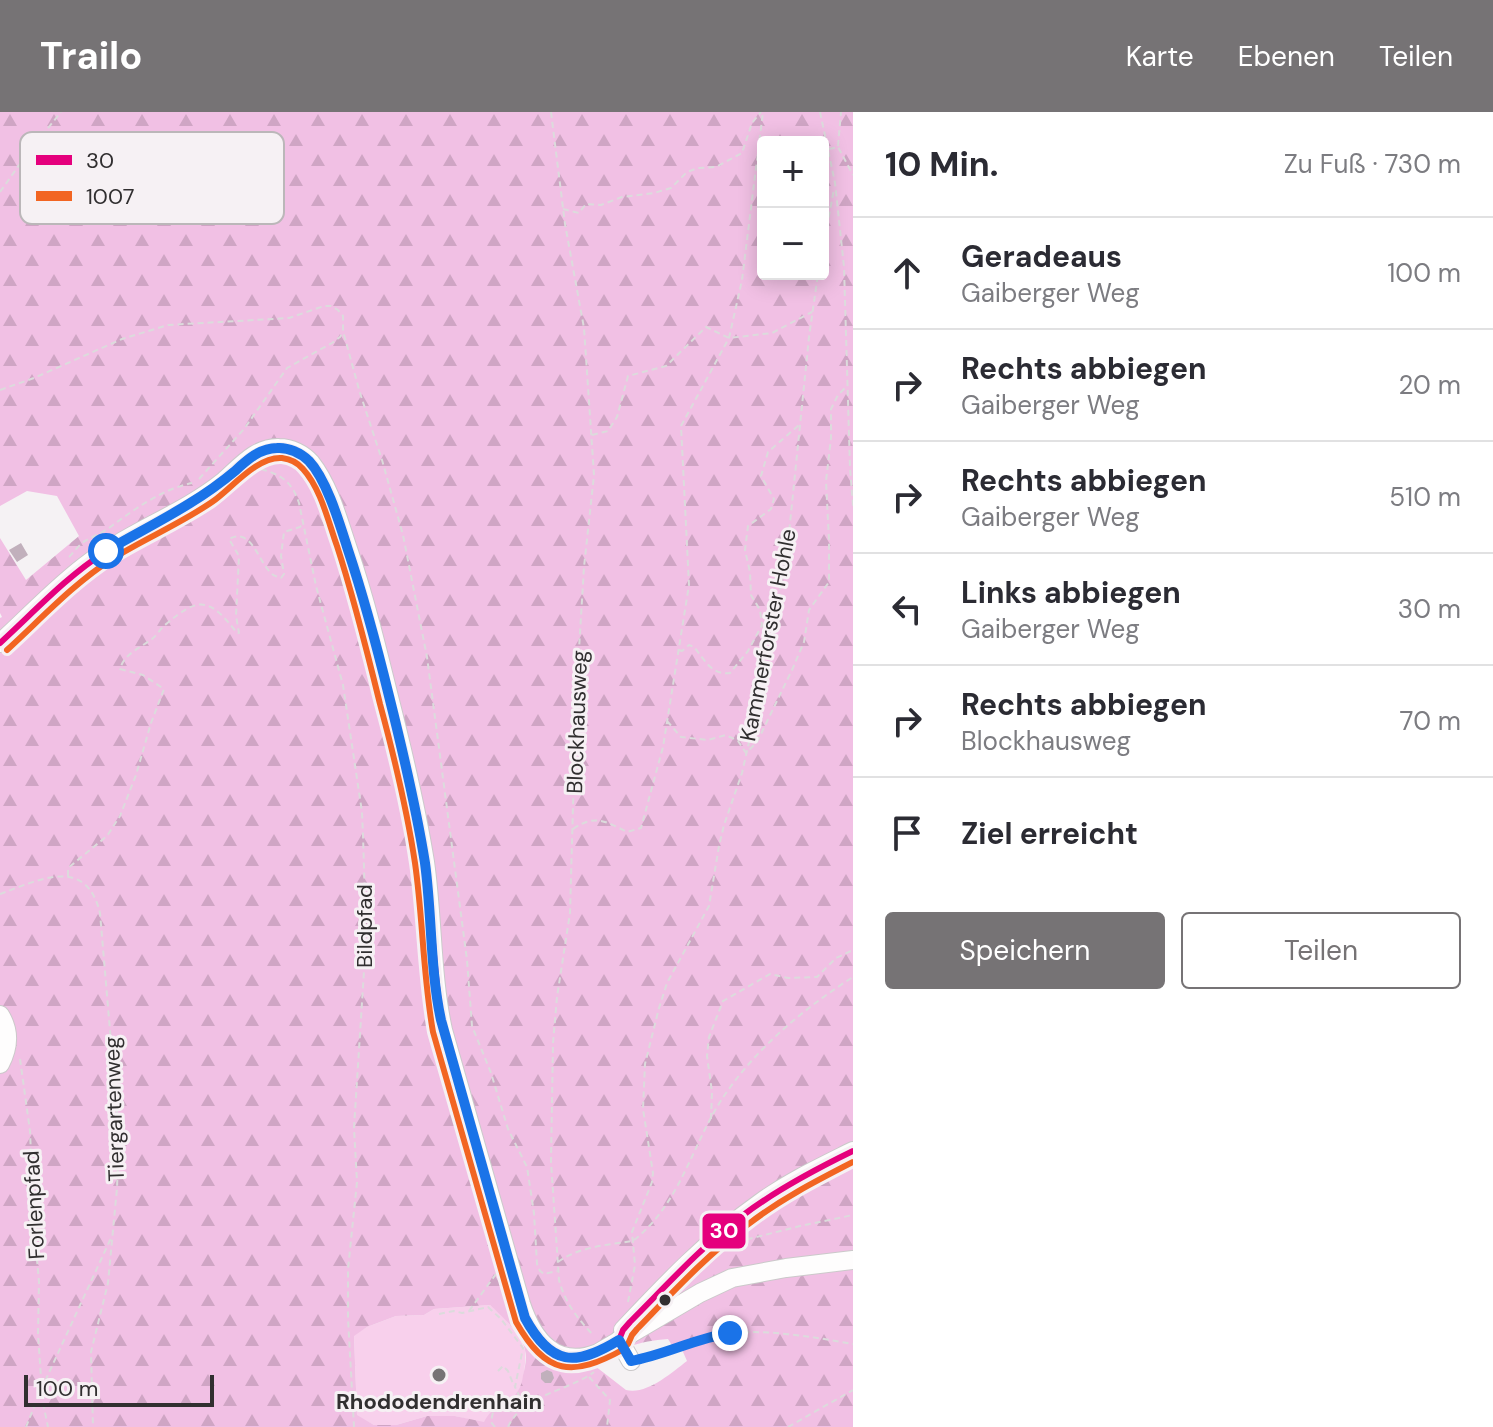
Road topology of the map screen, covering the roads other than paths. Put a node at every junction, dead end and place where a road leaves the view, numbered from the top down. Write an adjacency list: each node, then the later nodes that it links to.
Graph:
1 (0, 643): 6 (street)
2 (0, 1015): 3 (street)
3 (0, 1064)
4 (853, 1151): 6 (street)
5 (853, 1260): 6 (street)
6 (619, 1340): 7 (street)
7 (631, 1361)

